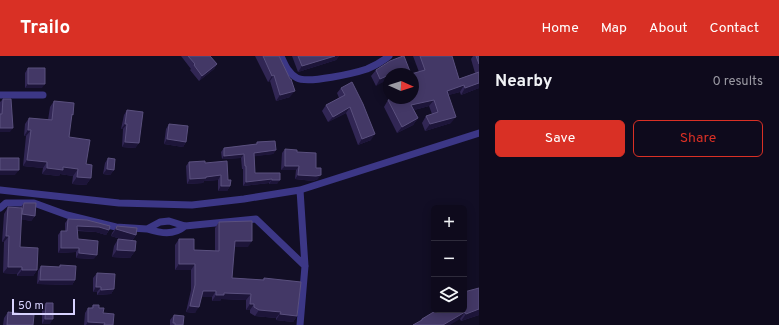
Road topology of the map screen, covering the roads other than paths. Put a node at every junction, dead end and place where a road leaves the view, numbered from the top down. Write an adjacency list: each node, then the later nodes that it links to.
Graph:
1 (281, 56): 2 (street)
2 (389, 56)
3 (0, 95): 4 (street)
4 (43, 95)
5 (479, 133): 7 (street)
6 (0, 190): 8 (street)
7 (300, 190): 8 (street); 13 (street)
8 (40, 194): 9 (street)
9 (34, 203): 10 (street); 12 (street)
10 (0, 208)
11 (185, 226): 12 (street); 12 (street); 13 (street)
12 (147, 229)
13 (305, 266): 14 (street)
14 (300, 325)

